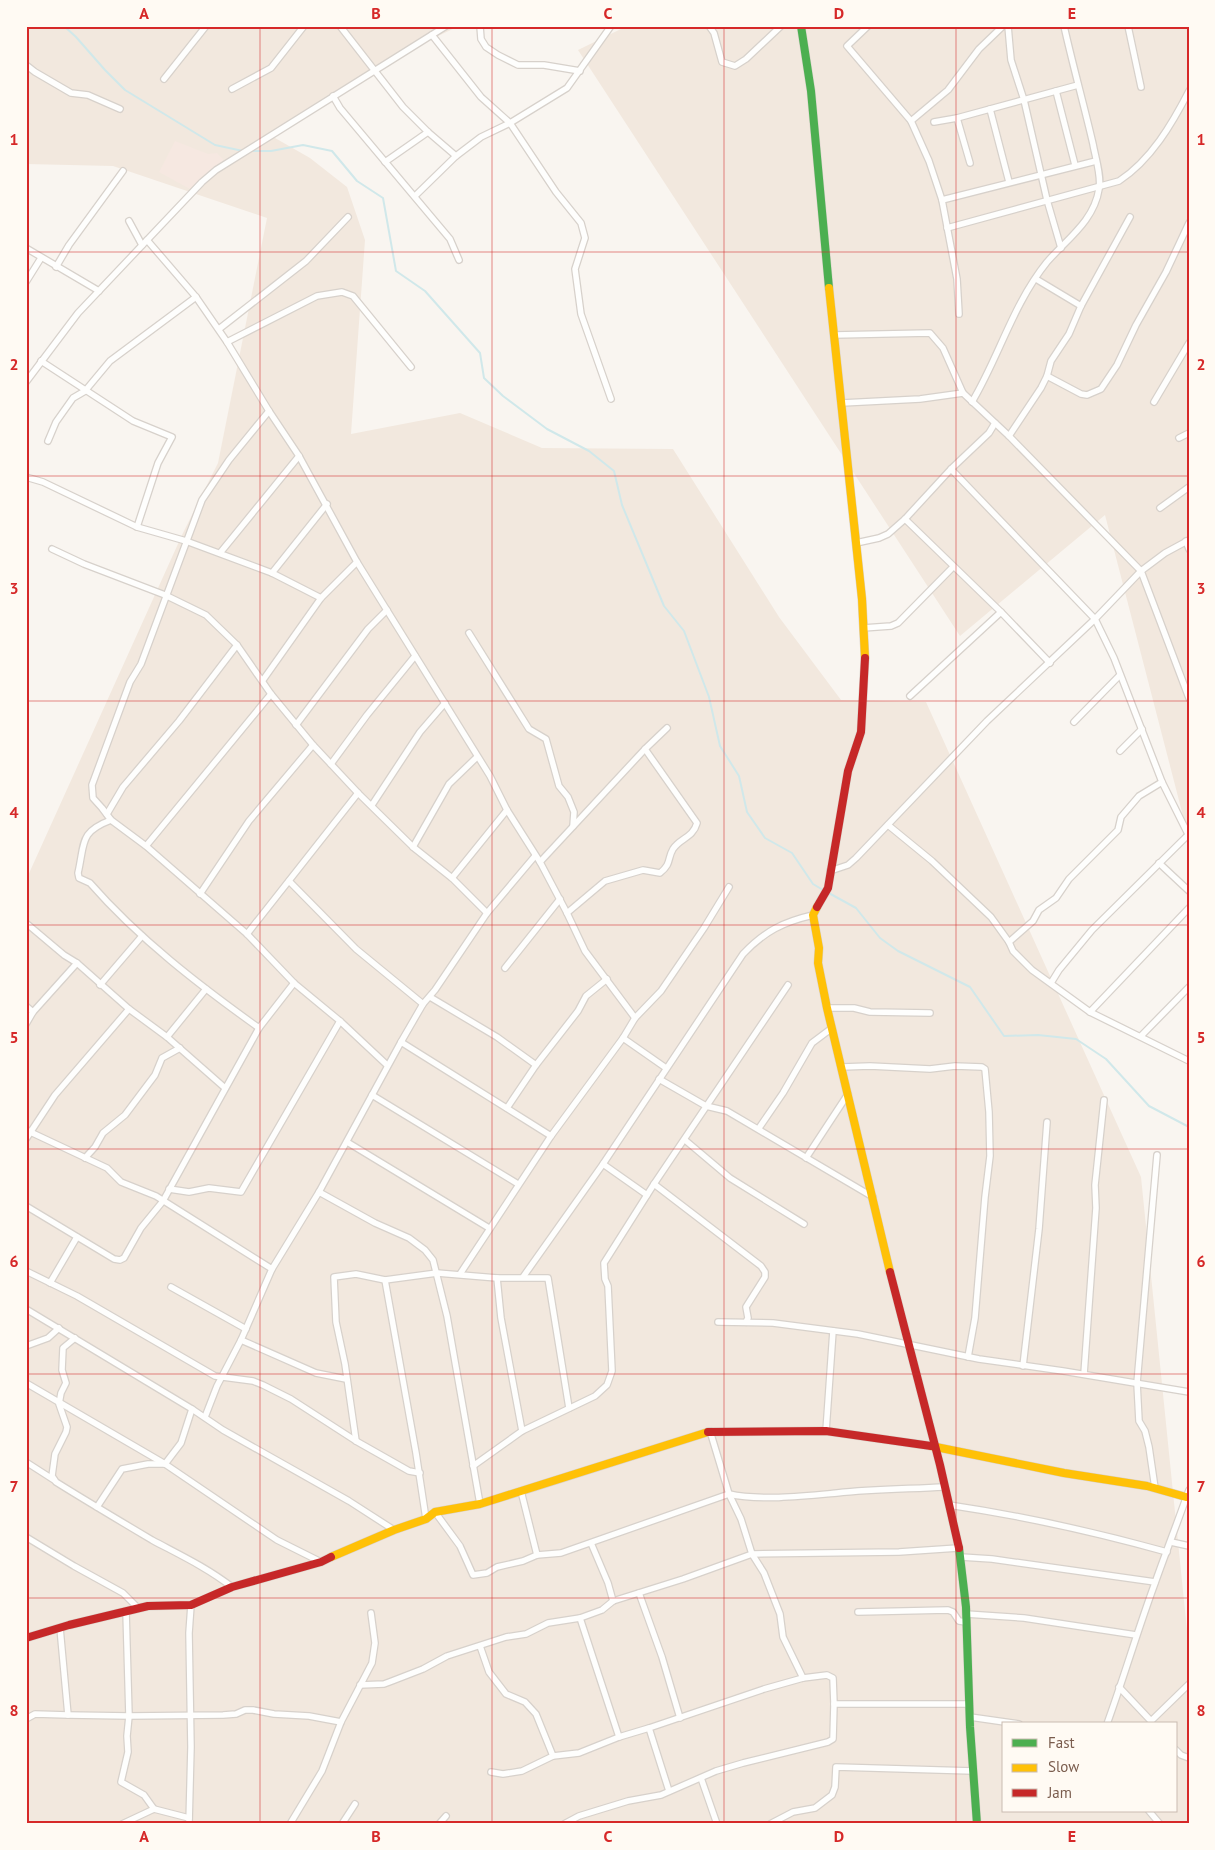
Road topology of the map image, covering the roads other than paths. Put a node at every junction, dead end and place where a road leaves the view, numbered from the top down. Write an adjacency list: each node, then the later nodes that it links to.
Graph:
1 (206, 26): 19 (street)
2 (304, 26): 22 (street)
3 (341, 26): 17 (street)
4 (446, 26): 15 (street)
5 (480, 26): 18 (street)
6 (610, 26): 18 (street)
7 (709, 26): 8 (street)
8 (781, 26)
9 (801, 26): 65 (street)
10 (868, 26): 30 (street)
11 (1003, 26): 30 (street)
12 (1008, 26): 26 (street)
13 (1064, 26): 20 (street)
14 (1128, 26): 21 (street)
15 (432, 35): 17 (street); 32 (street)
16 (26, 65): 27 (street)
17 (374, 70): 25 (street); 33 (street)
18 (580, 71): 32 (street)
19 (164, 78)
20 (1078, 85): 23 (street); 35 (street)
21 (1141, 87)
22 (232, 89)
23 (1056, 91): 26 (street); 38 (street)
24 (1189, 91): 42 (street)
25 (333, 96): 36 (street); 51 (street)
26 (1024, 100): 28 (street); 40 (street)
27 (120, 109)
28 (990, 109): 29 (street); 41 (street)
29 (957, 118): 31 (street); 37 (street)
30 (911, 121): 44 (street)
31 (934, 122)
32 (510, 123): 34 (street); 74 (street)
33 (428, 132): 34 (street); 36 (street)
34 (456, 156): 43 (street)
35 (1096, 161): 38 (street); 42 (street)
36 (385, 162): 43 (street)
37 (970, 163)
38 (1075, 165): 40 (street)
39 (123, 171): 57 (street)
40 (1040, 174): 41 (street); 45 (street)
41 (1009, 182): 44 (street)
42 (1100, 188): 45 (street); 54 (street)
43 (415, 196): 56 (street)
44 (942, 200): 50 (street)
45 (1047, 200): 50 (street); 54 (street)
46 (348, 217): 64 (street)
47 (1130, 217): 62 (street)
48 (129, 221): 52 (street)
49 (1189, 223): 70 (street)
50 (947, 228): 63 (street)
51 (147, 240): 52 (street); 61 (street)
52 (142, 245): 60 (street)
53 (26, 248): 55 (street)
54 (1061, 248): 58 (street)
55 (41, 258): 57 (street); 59 (street)
56 (459, 260)
57 (56, 267): 60 (street)
58 (1036, 279): 62 (street); 75 (street)
59 (26, 282)
60 (98, 291): 68 (street)
61 (196, 297): 64 (street); 72 (street)
62 (1082, 306): 70 (street)
63 (959, 314)
64 (219, 329): 66 (street)
65 (834, 335): 73 (street); 77 (street)
66 (227, 342): 69 (street); 78 (street)
67 (1189, 342): 76 (street)
68 (41, 361): 71 (street); 72 (street)
69 (411, 367)
70 (1047, 376): 81 (street)
71 (27, 381)
72 (85, 390): 83 (street); 91 (street)
73 (962, 393): 75 (street); 77 (street)
74 (612, 399)
75 (972, 402): 79 (street)
76 (1154, 402)
77 (842, 403): 94 (street)
78 (269, 411): 84 (street); 92 (street)
79 (995, 423): 81 (street); 85 (street)
80 (1189, 433): 82 (street)
81 (1009, 436): 100 (street)
82 (1179, 438)
83 (48, 441)
84 (299, 456): 88 (street); 97 (street)
85 (951, 469): 90 (street); 106 (street)
86 (26, 477): 91 (street)
87 (1189, 487): 89 (street)
88 (327, 504): 98 (street); 101 (street)
89 (1160, 508)
90 (904, 519): 94 (street); 99 (street)
91 (137, 527): 92 (street)
92 (186, 540): 97 (street); 102 (street)
93 (1187, 540): 96 (street); 100 (street)
94 (856, 543): 107 (street)
95 (52, 549): 102 (street)
96 (1189, 549)
97 (220, 553): 101 (street)
98 (357, 562): 103 (street); 104 (street)
99 (953, 567): 105 (street); 107 (street)
100 (1141, 572): 106 (street); 116 (street)
101 (272, 573): 103 (street)
102 (165, 595): 109 (street); 131 (street)
103 (321, 598): 113 (street)
104 (387, 610): 110 (street); 119 (street)
105 (1001, 612): 111 (street); 115 (street)
106 (1096, 619): 111 (street); 112 (street)
107 (863, 628): 140 (street)
108 (469, 633): 133 (street)
109 (237, 644): 113 (street); 131 (street)
110 (415, 656): 117 (street); 126 (street)
111 (1050, 663): 132 (street)
112 (1120, 675): 118 (street); 121 (street)
113 (263, 680): 114 (street)
114 (271, 694): 119 (street); 135 (street)
115 (910, 696)
116 (1189, 698)
117 (445, 703): 125 (street); 129 (street)
118 (1074, 722)
119 (296, 725): 122 (street)
120 (667, 728): 123 (street)
121 (1142, 729): 124 (street); 127 (street)
122 (313, 745): 126 (street); 145 (street)
123 (645, 749): 133 (street); 149 (street)
124 (1120, 751)
125 (478, 757): 130 (street); 136 (street)
126 (331, 764): 128 (street)
127 (1162, 782): 134 (street); 154 (street)
128 (358, 793): 129 (street); 142 (street)
129 (372, 805): 136 (street)
130 (508, 810): 137 (street); 141 (street)
131 (109, 817): 135 (street); 153 (street)
132 (888, 824): 140 (street); 154 (street)
133 (573, 826): 138 (street)
134 (1188, 834): 139 (street)
135 (146, 846): 145 (street)
136 (413, 847): 141 (street)
137 (535, 856): 138 (street); 148 (street)
138 (540, 862): 146 (street)
139 (1159, 863): 144 (street); 159 (street)
140 (830, 871): 150 (street)
141 (452, 878): 148 (street)
142 (290, 881): 152 (street); 165 (street)
143 (729, 887): 172 (street)
144 (1189, 891)
145 (200, 894): 152 (street)
146 (560, 899): 149 (street); 156 (street)
147 (1189, 908): 170 (street)
148 (487, 913): 164 (street)
149 (567, 913): 157 (street)
150 (813, 915): 168 (street); 186 (street)
151 (26, 924): 155 (street)
152 (247, 934): 158 (street)
153 (142, 936): 160 (street); 163 (street)
154 (1009, 942): 159 (street)
155 (77, 963): 160 (street); 169 (street)
156 (505, 968)
157 (606, 979): 172 (street); 184 (street)
158 (294, 983): 173 (street); 175 (street)
159 (1051, 983): 170 (street)
160 (100, 985): 167 (street)
161 (788, 985): 192 (street)
162 (1189, 987): 177 (street)
163 (206, 989): 175 (street); 178 (street)
164 (430, 997): 165 (street); 184 (street)
165 (423, 1004): 180 (street)
166 (26, 1006): 169 (street)
167 (129, 1008): 178 (street); 196 (street)
168 (827, 1008): 171 (street); 176 (street)
169 (34, 1012): 174 (street)
170 (1090, 1012): 177 (street)
171 (930, 1013)
172 (635, 1018): 179 (street)
173 (340, 1021): 183 (street); 207 (street)
174 (26, 1024)
175 (260, 1028): 188 (street)
176 (832, 1028): 185 (street); 195 (street)
177 (1142, 1036): 182 (street)
178 (167, 1037): 181 (street)
179 (623, 1038): 186 (street); 197 (street)
180 (401, 1042): 183 (street); 193 (street)
181 (180, 1048): 188 (street); 202 (street)
182 (1188, 1059)
183 (388, 1065): 190 (street)
184 (536, 1065): 193 (street)
185 (842, 1067): 189 (street); 235 (street)
186 (666, 1068): 187 (street)
187 (659, 1079): 192 (street); 204 (street)
188 (225, 1088): 207 (street)
189 (848, 1094): 203 (street); 210 (street)
190 (372, 1095): 200 (street); 205 (street)
191 (1104, 1100): 237 (street)
192 (706, 1106): 195 (street); 199 (street)
193 (507, 1108): 197 (street)
194 (1048, 1122): 236 (street)
195 (759, 1128): 203 (street)
196 (29, 1132): 198 (street); 202 (street)
197 (551, 1136): 205 (street)
198 (26, 1139)
199 (685, 1140): 206 (street); 213 (street)
200 (347, 1142): 208 (street); 214 (street)
201 (1157, 1155): 241 (street)
202 (85, 1158): 211 (street)
203 (806, 1158): 210 (street)
204 (604, 1164): 209 (street); 220 (street)
205 (518, 1184): 214 (street)
206 (654, 1184): 209 (street); 227 (street)
207 (169, 1189): 211 (street)
208 (318, 1192): 216 (street); 218 (street)
209 (647, 1195): 244 (street)
210 (873, 1197): 233 (street)
211 (163, 1201): 215 (street); 216 (street)
212 (26, 1206): 215 (street)
213 (804, 1224)
214 (489, 1228): 219 (street)
215 (77, 1237): 223 (street)
216 (272, 1269): 229 (street)
217 (26, 1271): 223 (street)
218 (437, 1273): 219 (street); 222 (street); 254 (street)
219 (460, 1274): 221 (street)
220 (523, 1277): 221 (street); 244 (street)
221 (497, 1278): 248 (street)
222 (385, 1280): 239 (street); 255 (street)
223 (50, 1283): 238 (street)
224 (171, 1286): 229 (street)
225 (26, 1309): 228 (street)
226 (718, 1322): 227 (street)
227 (746, 1322): 230 (street)
228 (58, 1328): 231 (street); 234 (street)
229 (246, 1329): 232 (street)
230 (833, 1331): 233 (street); 247 (street)
231 (75, 1338): 243 (street); 245 (street)
232 (241, 1340): 238 (street); 239 (street)
233 (908, 1344): 235 (street); 251 (street)
234 (26, 1346)
235 (968, 1357): 236 (street)
236 (1023, 1366): 237 (street)
237 (1084, 1374): 241 (street)
238 (222, 1377): 246 (street); 250 (street)
239 (346, 1379): 250 (street)
240 (26, 1383): 243 (street)
241 (1137, 1383): 242 (street); 258 (street)
242 (1189, 1392)
243 (59, 1404): 253 (street); 256 (street)
244 (569, 1408): 248 (street)
245 (192, 1410): 246 (street); 253 (street)
246 (205, 1417): 267 (street)
247 (826, 1430): 249 (street); 251 (street)
248 (522, 1431): 254 (street)
249 (710, 1431): 259 (street); 261 (street)
250 (356, 1441): 255 (street)
251 (934, 1445): 257 (street); 258 (street)
252 (26, 1462): 256 (street)
253 (165, 1464): 264 (street); 277 (street)
254 (474, 1466): 262 (street)
255 (420, 1473): 266 (street)
256 (56, 1482): 264 (street)
257 (944, 1487): 261 (street); 263 (street)
258 (1154, 1488): 260 (street)
259 (520, 1491): 262 (street); 275 (street)
260 (1188, 1493): 269 (street)
261 (729, 1494): 270 (street); 274 (street)
262 (480, 1504): 265 (street)
263 (949, 1504): 272 (street); 273 (street)
264 (97, 1507): 279 (street)
265 (435, 1512): 266 (street); 275 (street)
266 (426, 1520): 267 (street)
267 (394, 1530): 277 (street)
268 (26, 1537): 283 (street)
269 (1171, 1542): 271 (street); 273 (street)
270 (591, 1543): 275 (street); 281 (street)
271 (1189, 1546)
272 (958, 1548): 274 (street); 276 (street)
273 (1167, 1552): 278 (street)
274 (752, 1554): 280 (street); 294 (street)
275 (536, 1555)
276 (961, 1557): 278 (street); 287 (street)
277 (321, 1562): 279 (street)
278 (1155, 1582): 291 (street)
279 (232, 1587): 282 (street)
280 (639, 1593): 281 (street); 304 (street)
281 (613, 1601): 288 (street)
282 (191, 1605): 283 (street); 300 (street)
283 (138, 1608): 284 (street)
284 (126, 1611): 290 (street); 302 (street)
285 (858, 1612): 289 (street)
286 (371, 1613): 296 (street)
287 (966, 1614): 289 (street); 291 (street)
288 (580, 1618): 293 (street); 312 (street)
289 (966, 1622): 299 (street)
290 (60, 1628): 292 (street); 301 (street)
291 (1136, 1635): 297 (street)
292 (26, 1638)
293 (480, 1646): 296 (street); 314 (street)
294 (803, 1678): 298 (street); 304 (street)
295 (1189, 1684): 310 (street)
296 (360, 1685): 306 (street)
297 (1119, 1687): 308 (street); 309 (street)
298 (834, 1704): 299 (street); 318 (street)
299 (969, 1704): 303 (street)
300 (190, 1714): 302 (street); 306 (street); 324 (street)
301 (68, 1715): 302 (street); 305 (street)
302 (129, 1716): 321 (street)
303 (970, 1717): 307 (street); 316 (street)
304 (680, 1718): 311 (street)
305 (26, 1719)
306 (341, 1722): 326 (street)
307 (1005, 1722)
308 (1108, 1722)
309 (1151, 1722)
310 (1153, 1722)
311 (650, 1728): 312 (street); 319 (street)
312 (619, 1737): 314 (street)
313 (1178, 1752): 315 (street)
314 (553, 1756): 317 (street)
315 (1189, 1758)
316 (973, 1771): 331 (street); 332 (street)
317 (491, 1772)
318 (701, 1778): 319 (street); 330 (street)
319 (669, 1791): 329 (street)
320 (355, 1804): 327 (street)
321 (154, 1809): 324 (street); 325 (street)
322 (1150, 1812): 333 (street)
323 (446, 1816): 328 (street)
324 (189, 1821)
325 (122, 1824)
326 (290, 1824)
327 (342, 1824)
328 (439, 1824)
329 (564, 1824)
330 (717, 1824)
331 (770, 1824)
332 (976, 1824)
333 (1160, 1824)

